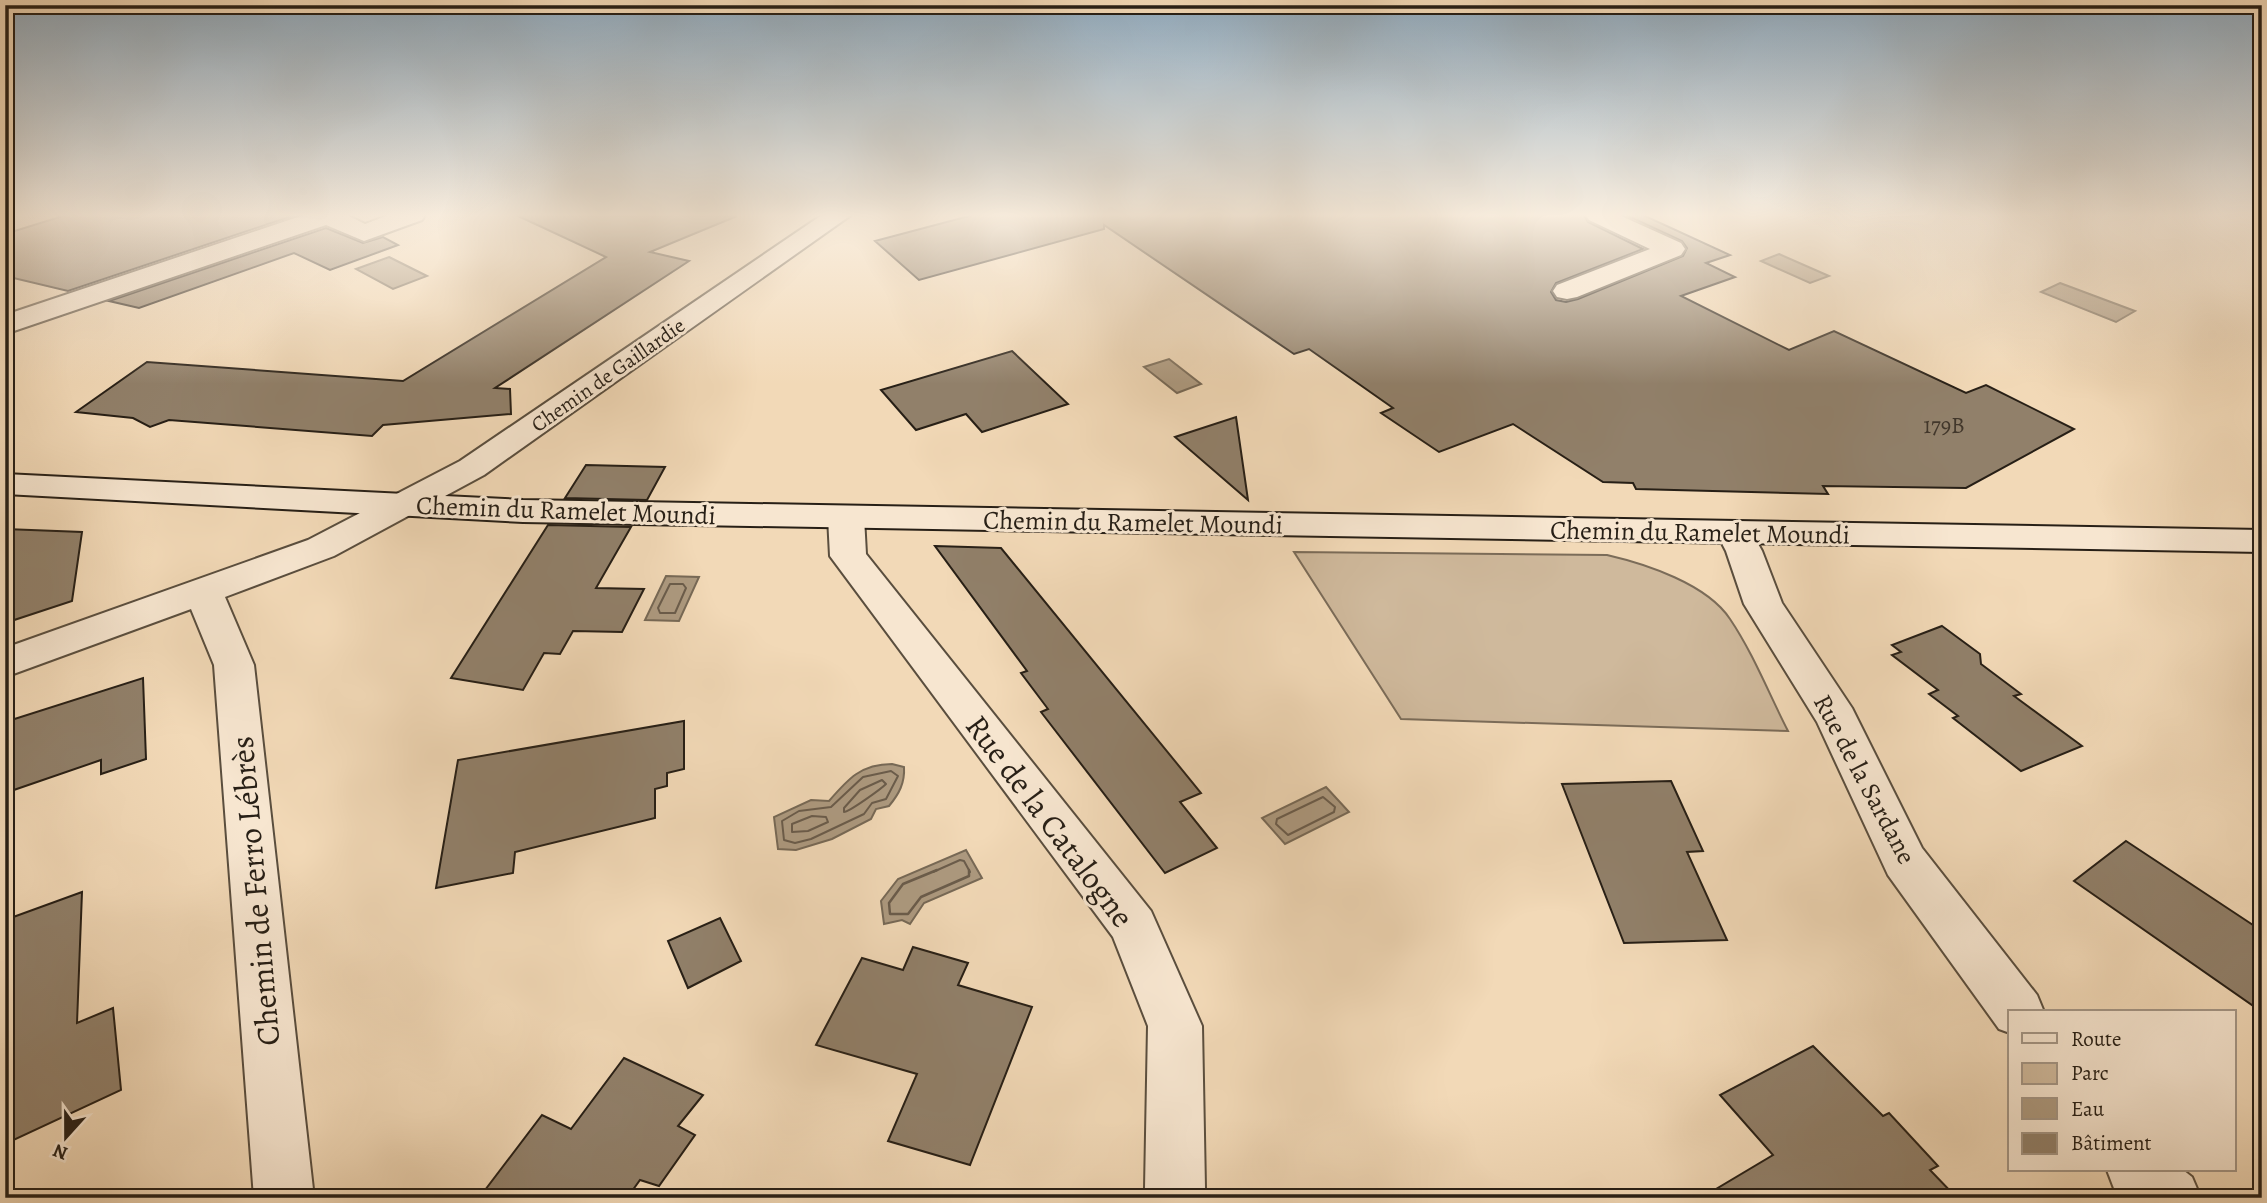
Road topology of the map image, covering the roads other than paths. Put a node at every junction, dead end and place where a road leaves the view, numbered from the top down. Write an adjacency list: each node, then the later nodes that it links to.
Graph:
1 (167, 271): 5 (street)
2 (758, 271): 7 (street, Chemin de Gaillardie)
3 (1617, 271): 4 (street)
4 (1567, 291)
5 (5, 326)
6 (5, 484): 7 (street, Chemin du Ramelet Moundi)
7 (407, 505): 8 (street, Chemin du Ramelet Moundi); 11 (street)
8 (846, 517): 9 (street, Chemin du Ramelet Moundi); 16 (street, Rue de la Catalogne)
9 (1734, 532): 10 (street, Chemin du Ramelet Moundi); 13 (street, Rue de la Sardane)
10 (2262, 541)
11 (204, 590): 12 (street); 15 (street, Chemin de Ferro Lébrès)
12 (5, 663)
13 (2017, 1010)
14 (2138, 1172): 17 (street)
15 (284, 1198)
16 (1172, 1198)
17 (2171, 1198)

